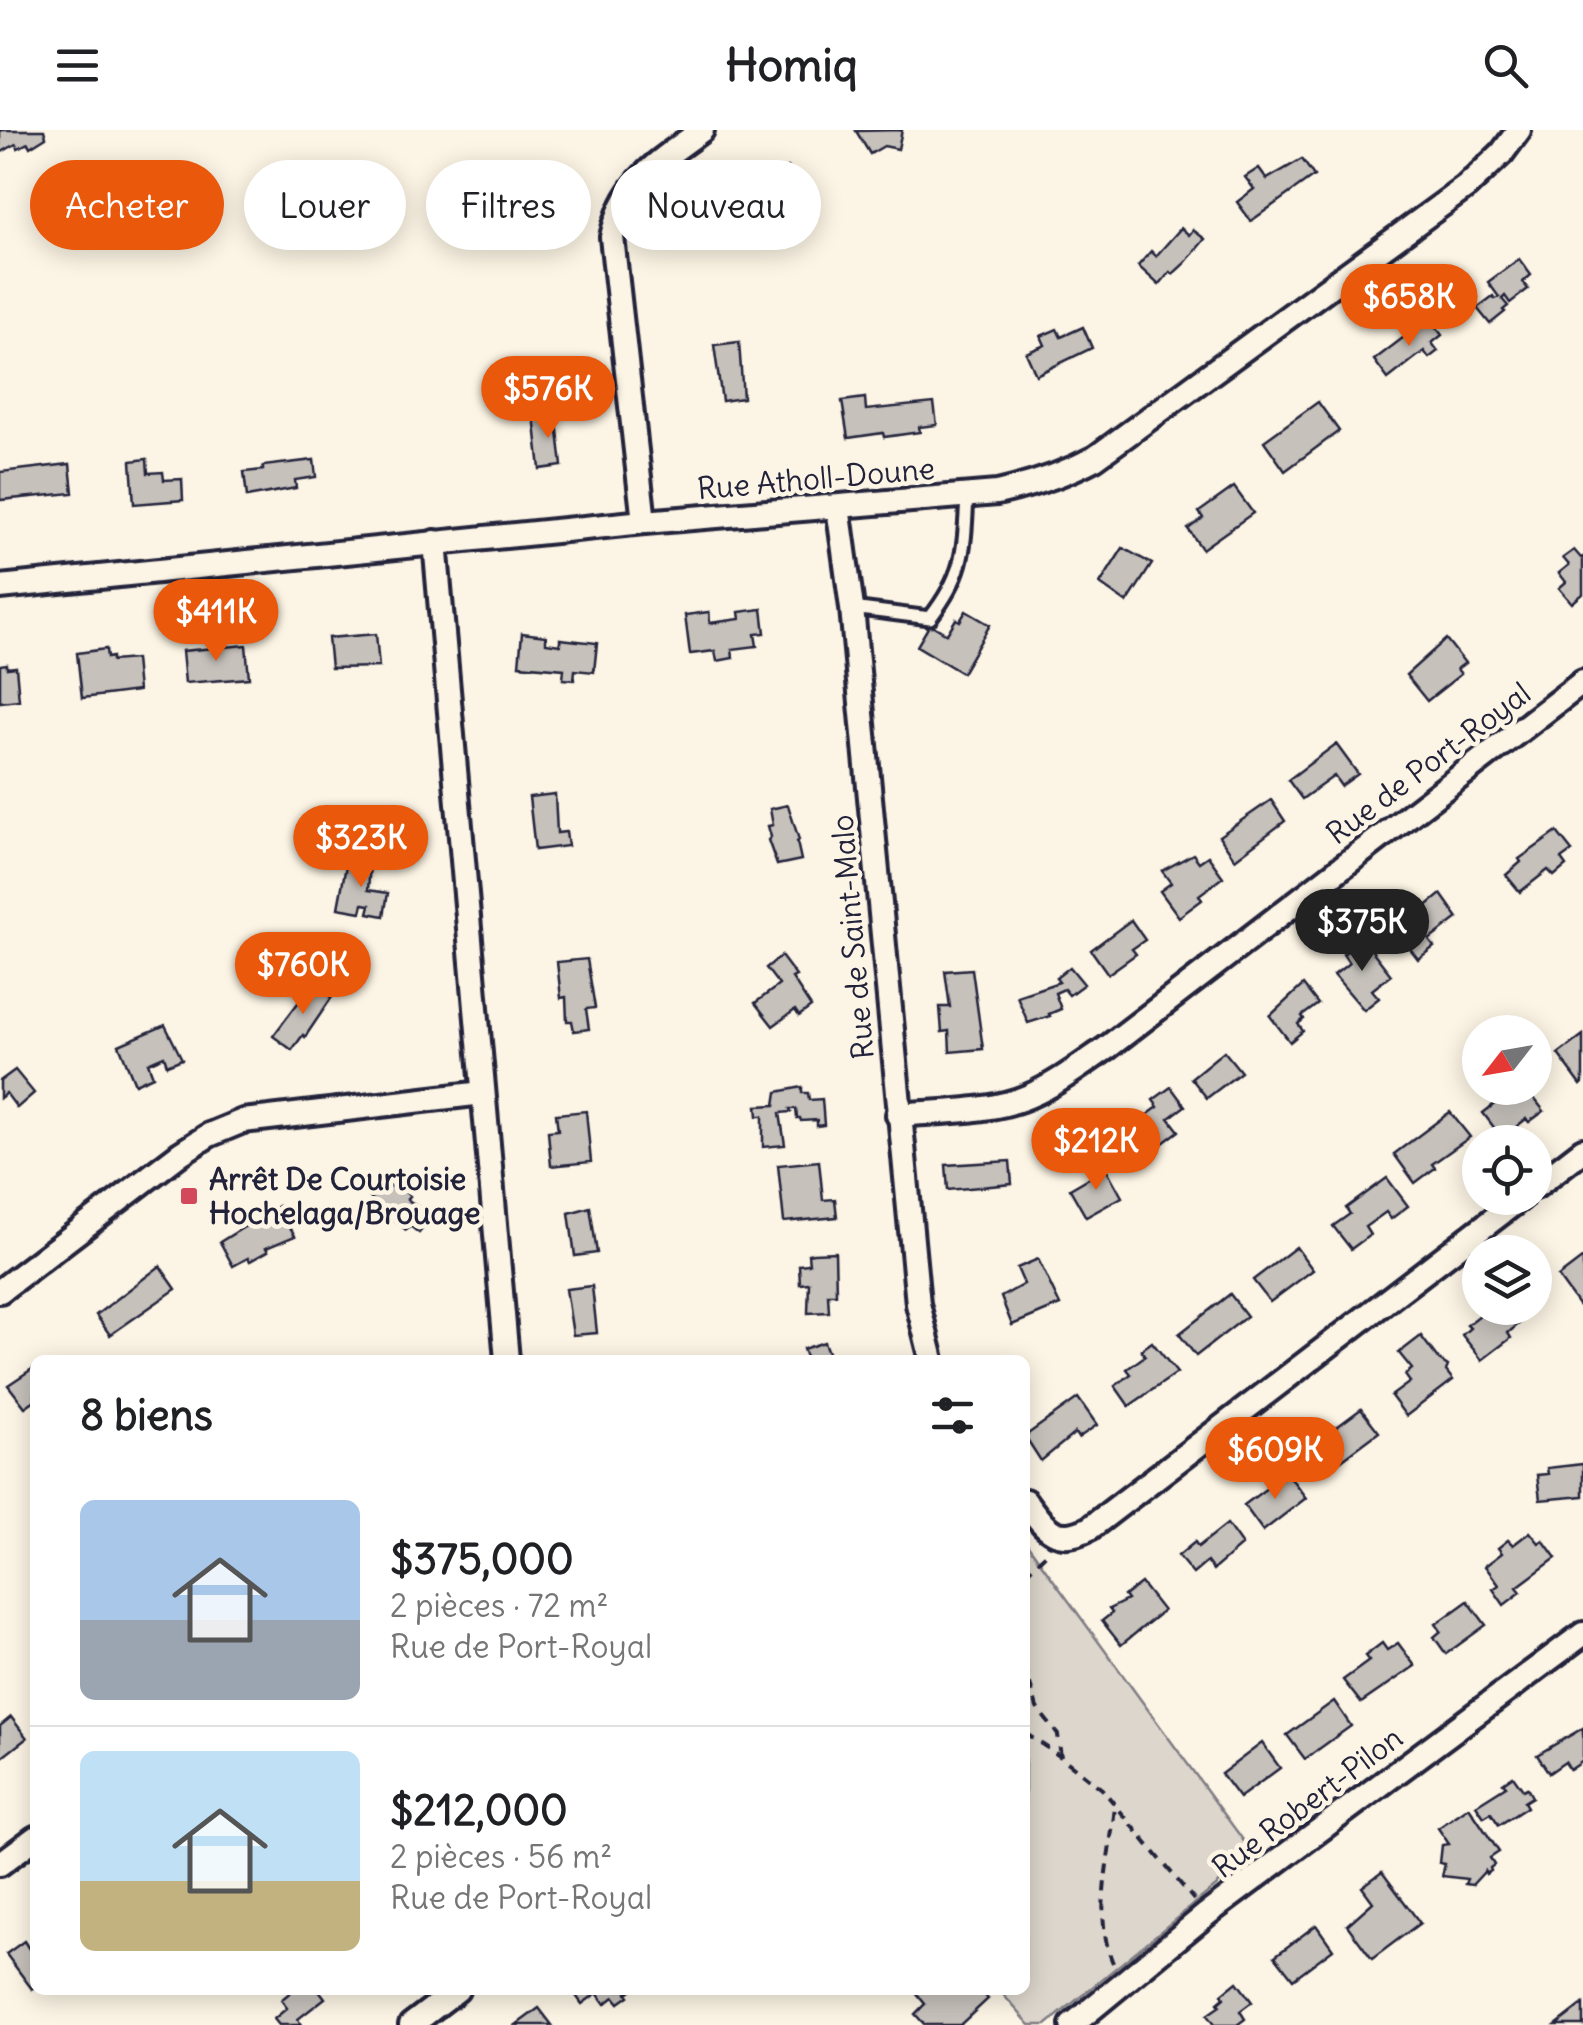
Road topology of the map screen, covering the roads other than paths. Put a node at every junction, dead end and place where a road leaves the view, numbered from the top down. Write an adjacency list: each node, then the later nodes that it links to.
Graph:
1 (702, 130): 5 (street)
2 (1519, 130): 3 (street, Rue Atholl-Doune)
3 (968, 496): 4 (street, Rue Atholl-Doune); 8 (lane)
4 (838, 507): 5 (street, Rue Atholl-Doune); 8 (street, Rue de Saint-Malo)
5 (644, 522): 6 (street, Rue Atholl-Doune)
6 (435, 542): 7 (street, Rue Atholl-Doune); 10 (street)
7 (0, 587)
8 (852, 608): 11 (street, Rue de Saint-Malo)
9 (1583, 682): 11 (street, Rue de Port-Royal)
10 (483, 1094): 15 (street); 16 (street)
11 (898, 1115): 17 (street, Rue de Saint-Malo)
12 (1583, 1150): 13 (street)
13 (1552, 1173)
14 (1499, 1215): 18 (street)
15 (0, 1290)
16 (508, 1355)
17 (931, 1355)
18 (1030, 1508)
19 (1583, 1634): 24 (street, Rue Robert-Pilon)
20 (30, 1842): 21 (street)
21 (0, 1864)
22 (450, 1995): 23 (street)
23 (411, 2025)
24 (1072, 2025)

